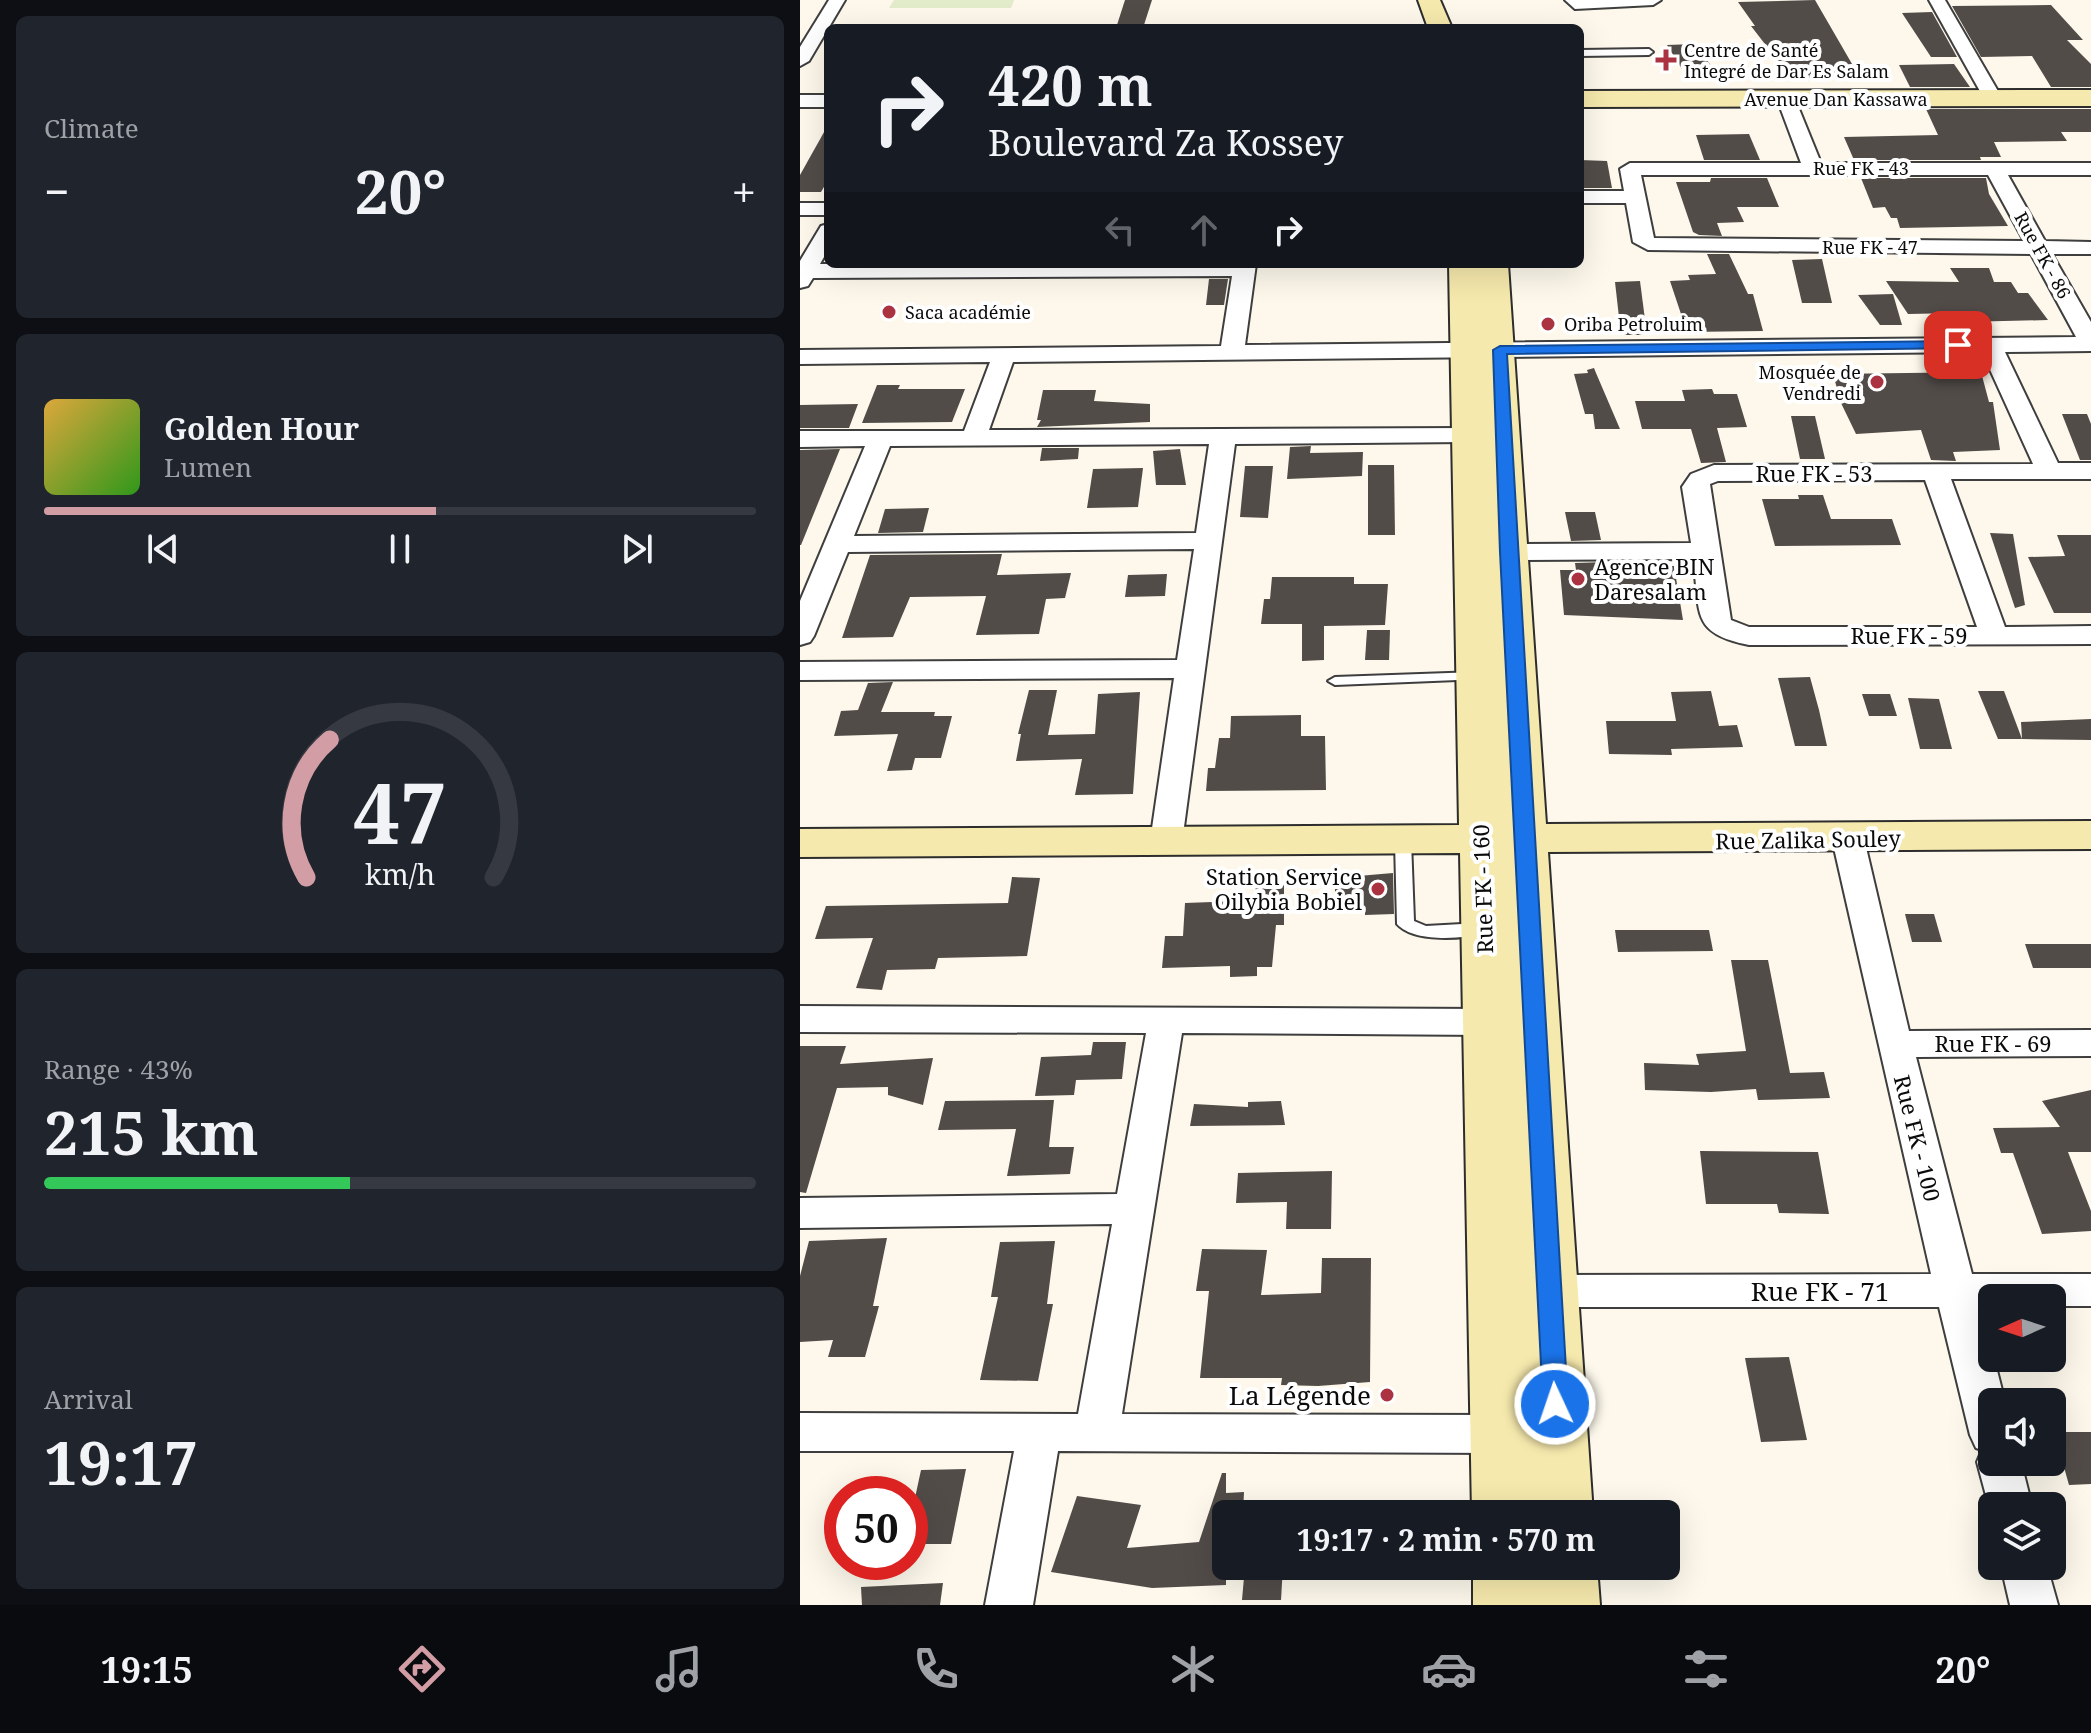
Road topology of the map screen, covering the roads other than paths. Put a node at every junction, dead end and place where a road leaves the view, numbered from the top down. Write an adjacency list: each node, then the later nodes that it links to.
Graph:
1 (1429, 0): 8 (main road)
2 (1449, 0): 9 (main road)
3 (1653, 0): 5 (street)
4 (1937, 0): 13 (street)
5 (1574, 2)
6 (835, 3): 7 (street); 12 (street)
7 (811, 6)
8 (1438, 24)
9 (1458, 24)
10 (1649, 52): 11 (lane)
11 (1584, 53)
12 (802, 54)
13 (1993, 98): 14 (main road, Avenue Dan Kassawa); 16 (main road, Avenue Dan Kassawa)
14 (2091, 98)
15 (1584, 99): 16 (main road, Avenue Dan Kassawa)
16 (1786, 99): 19 (street)
17 (800, 101): 18 (street)
18 (824, 101)
19 (1813, 168): 20 (street, Rue FK - 43); 23 (street, Rue FK - 43)
20 (1994, 168): 21 (street, Rue FK - 43); 27 (street, Rue FK - 86)
21 (2091, 169)
22 (1584, 197): 23 (street)
23 (1636, 197): 27 (street, Rue FK - 47)
24 (800, 209): 25 (street)
25 (824, 209)
26 (824, 237): 33 (street)
27 (2041, 248): 28 (street, Rue FK - 47); 35 (street, Rue FK - 86)
28 (2091, 248)
29 (1196, 268): 33 (street)
30 (1245, 268): 37 (street)
31 (1465, 268): 36 (main road, Rue FK - 160)
32 (1493, 268): 36 (main road, Rue FK - 160)
33 (803, 276)
34 (1990, 344): 35 (street); 36 (street); 45 (street)
35 (2091, 344)
36 (1483, 350): 37 (street); 40 (main road, Rue FK - 160); 51 (main road, Rue FK - 160)
37 (1232, 352): 38 (street)
38 (1004, 355): 39 (street); 42 (street)
39 (800, 357)
40 (1468, 435): 41 (street); 58 (main road, Rue FK - 160)
41 (1223, 437): 42 (street); 48 (street)
42 (974, 438): 44 (street)
43 (800, 439): 44 (street)
44 (880, 439): 49 (street)
45 (2049, 471): 46 (street, Rue FK - 53); 47 (street, Rue FK - 53)
46 (2091, 471)
47 (1935, 472): 50 (street, Rue FK - 53); 53 (street)
48 (1207, 541): 49 (street); 56 (street)
49 (838, 544): 55 (street)
50 (1706, 551): 51 (street); 52 (street, Rue FK - 53)
51 (1508, 552): 63 (main road, Rue FK - 160)
52 (1728, 632): 53 (street, Rue FK - 59)
53 (1994, 635): 54 (street, Rue FK - 59)
54 (2091, 635)
55 (800, 636)
56 (1188, 669): 57 (street); 64 (street)
57 (800, 671)
58 (1477, 676): 59 (lane); 63 (main road, Rue FK - 160)
59 (1335, 681)
60 (2091, 835): 61 (main road, Rue Zalika Souley)
61 (1848, 839): 63 (main road, Rue Zalika Souley); 71 (street, Rue FK - 100)
62 (1403, 841): 63 (main road, Rue Zalika Souley); 64 (main road, Rue Zalika Souley); 66 (lane)
63 (1503, 841): 66 (main road, Rue FK - 160); 76 (main road, Rue FK - 160)
64 (1166, 842): 65 (main road, Rue Zalika Souley)
65 (800, 843)
66 (1482, 929): 69 (main road, Rue FK - 160)
67 (800, 1019): 68 (street)
68 (1166, 1020): 69 (street); 72 (street)
69 (1488, 1022): 81 (main road, Rue FK - 160)
70 (2091, 1043): 71 (street, Rue FK - 69)
71 (1894, 1044): 74 (street, Rue FK - 100)
72 (1134, 1209): 73 (street); 80 (street)
73 (800, 1213)
74 (1956, 1290): 75 (street, Rue FK - 71); 76 (street, Rue FK - 71); 77 (street, Rue FK - 100)
75 (2091, 1290)
76 (1550, 1291): 83 (main road, Rue FK - 160)
77 (1980, 1388)
78 (800, 1432): 79 (street)
79 (1039, 1433): 80 (street); 87 (street)
80 (1097, 1433): 81 (street)
81 (1500, 1434): 82 (main road, Rue FK - 160)
82 (1502, 1500)
83 (1561, 1500)
84 (1505, 1580): 88 (main road)
85 (1566, 1580): 89 (main road)
86 (2028, 1580): 90 (street)
87 (1009, 1605)
88 (1506, 1605)
89 (1567, 1605)
90 (2034, 1605)

